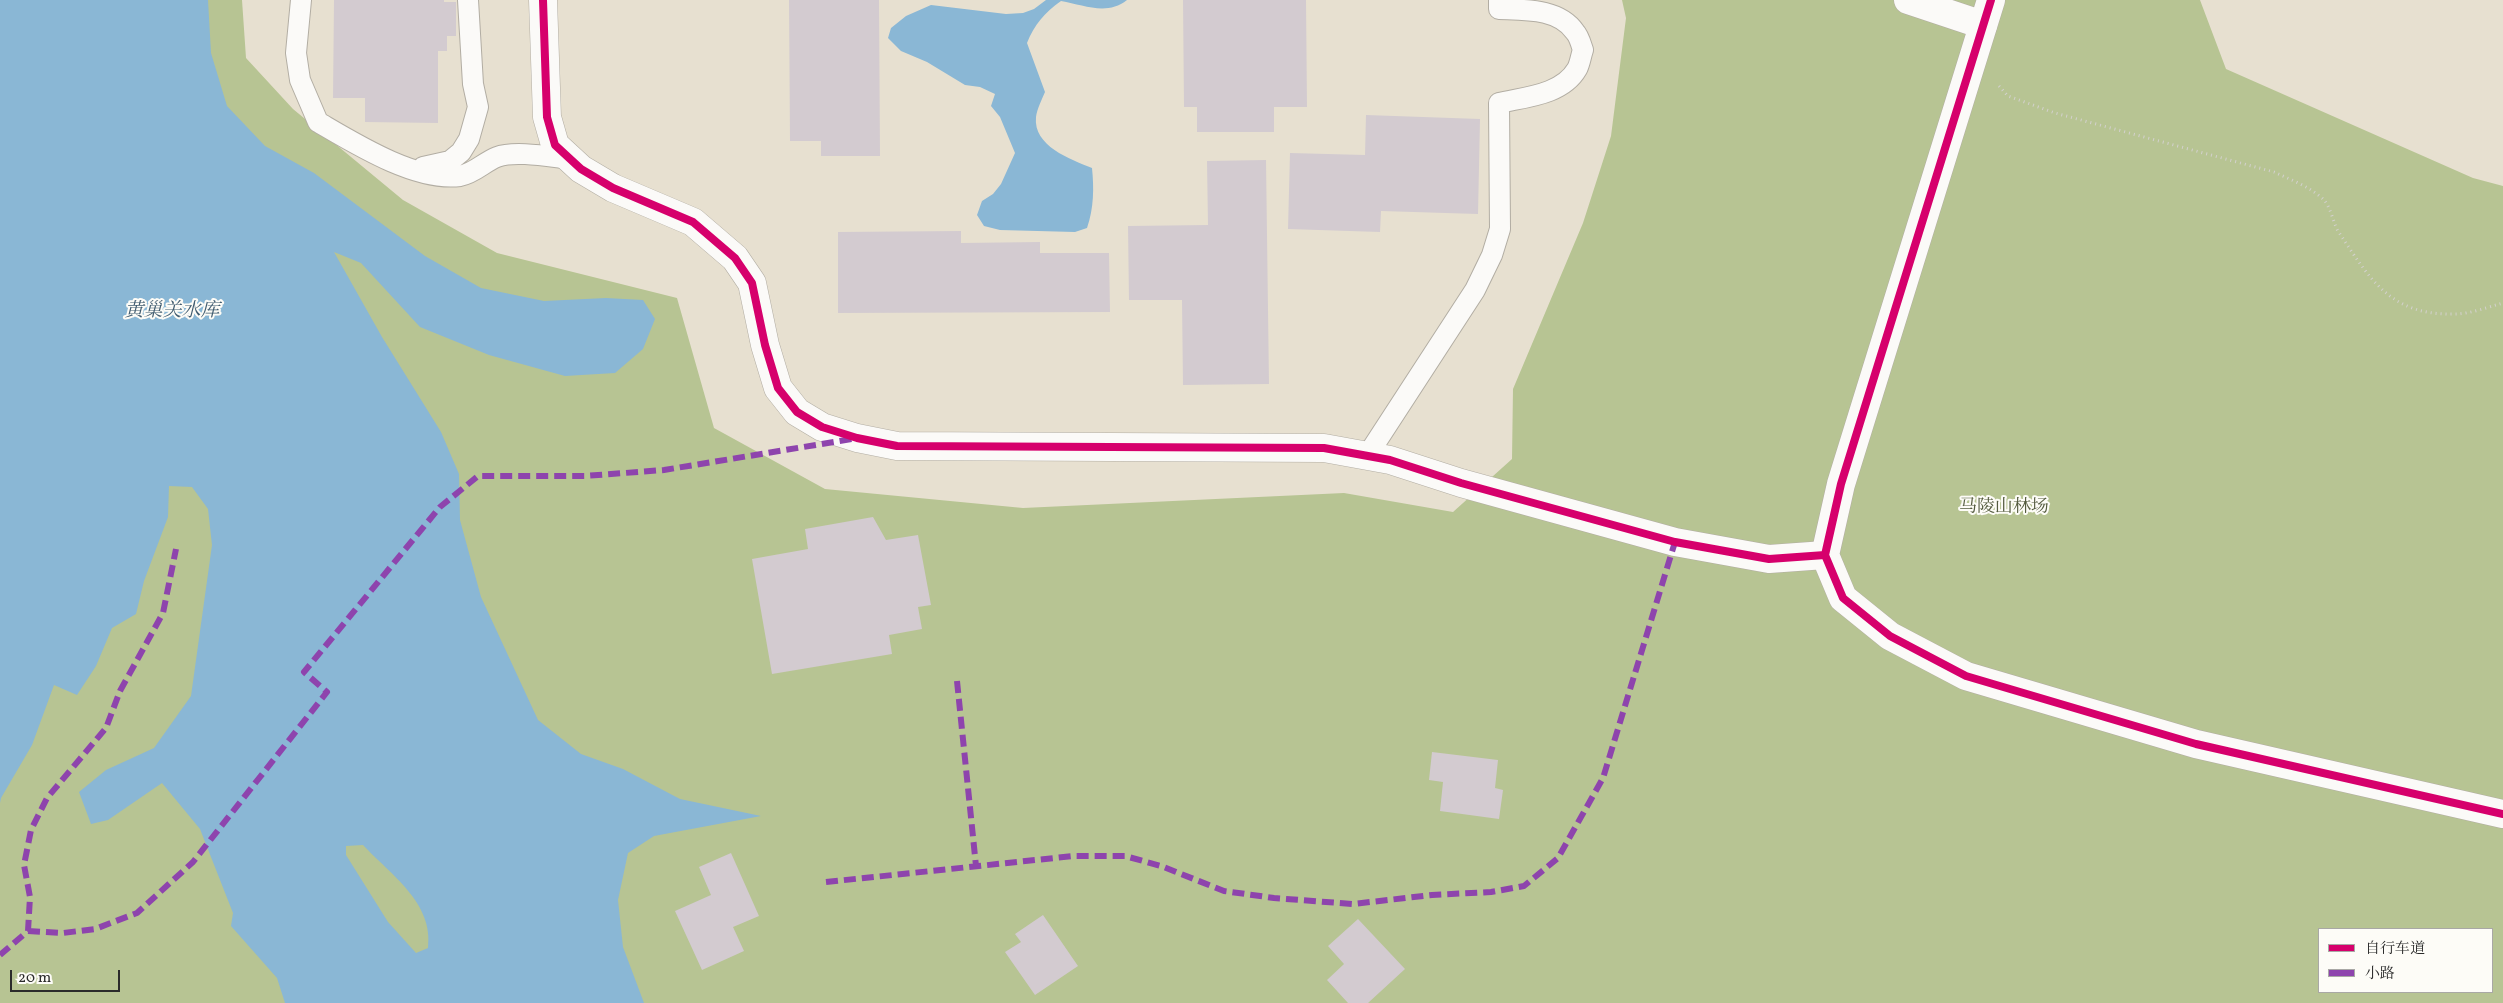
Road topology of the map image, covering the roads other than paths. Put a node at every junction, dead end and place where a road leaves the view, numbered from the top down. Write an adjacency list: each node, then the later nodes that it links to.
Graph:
1 (301, 0): 8 (lane)
2 (468, 0): 8 (lane)
3 (543, 0): 7 (street)
4 (1499, 0): 9 (lane)
5 (1908, 0): 6 (street)
6 (1987, 13): 10 (street)
7 (570, 159): 8 (lane); 9 (street)
8 (412, 170)
9 (1367, 456): 10 (street)
10 (1825, 555): 11 (street)
11 (2503, 814)

